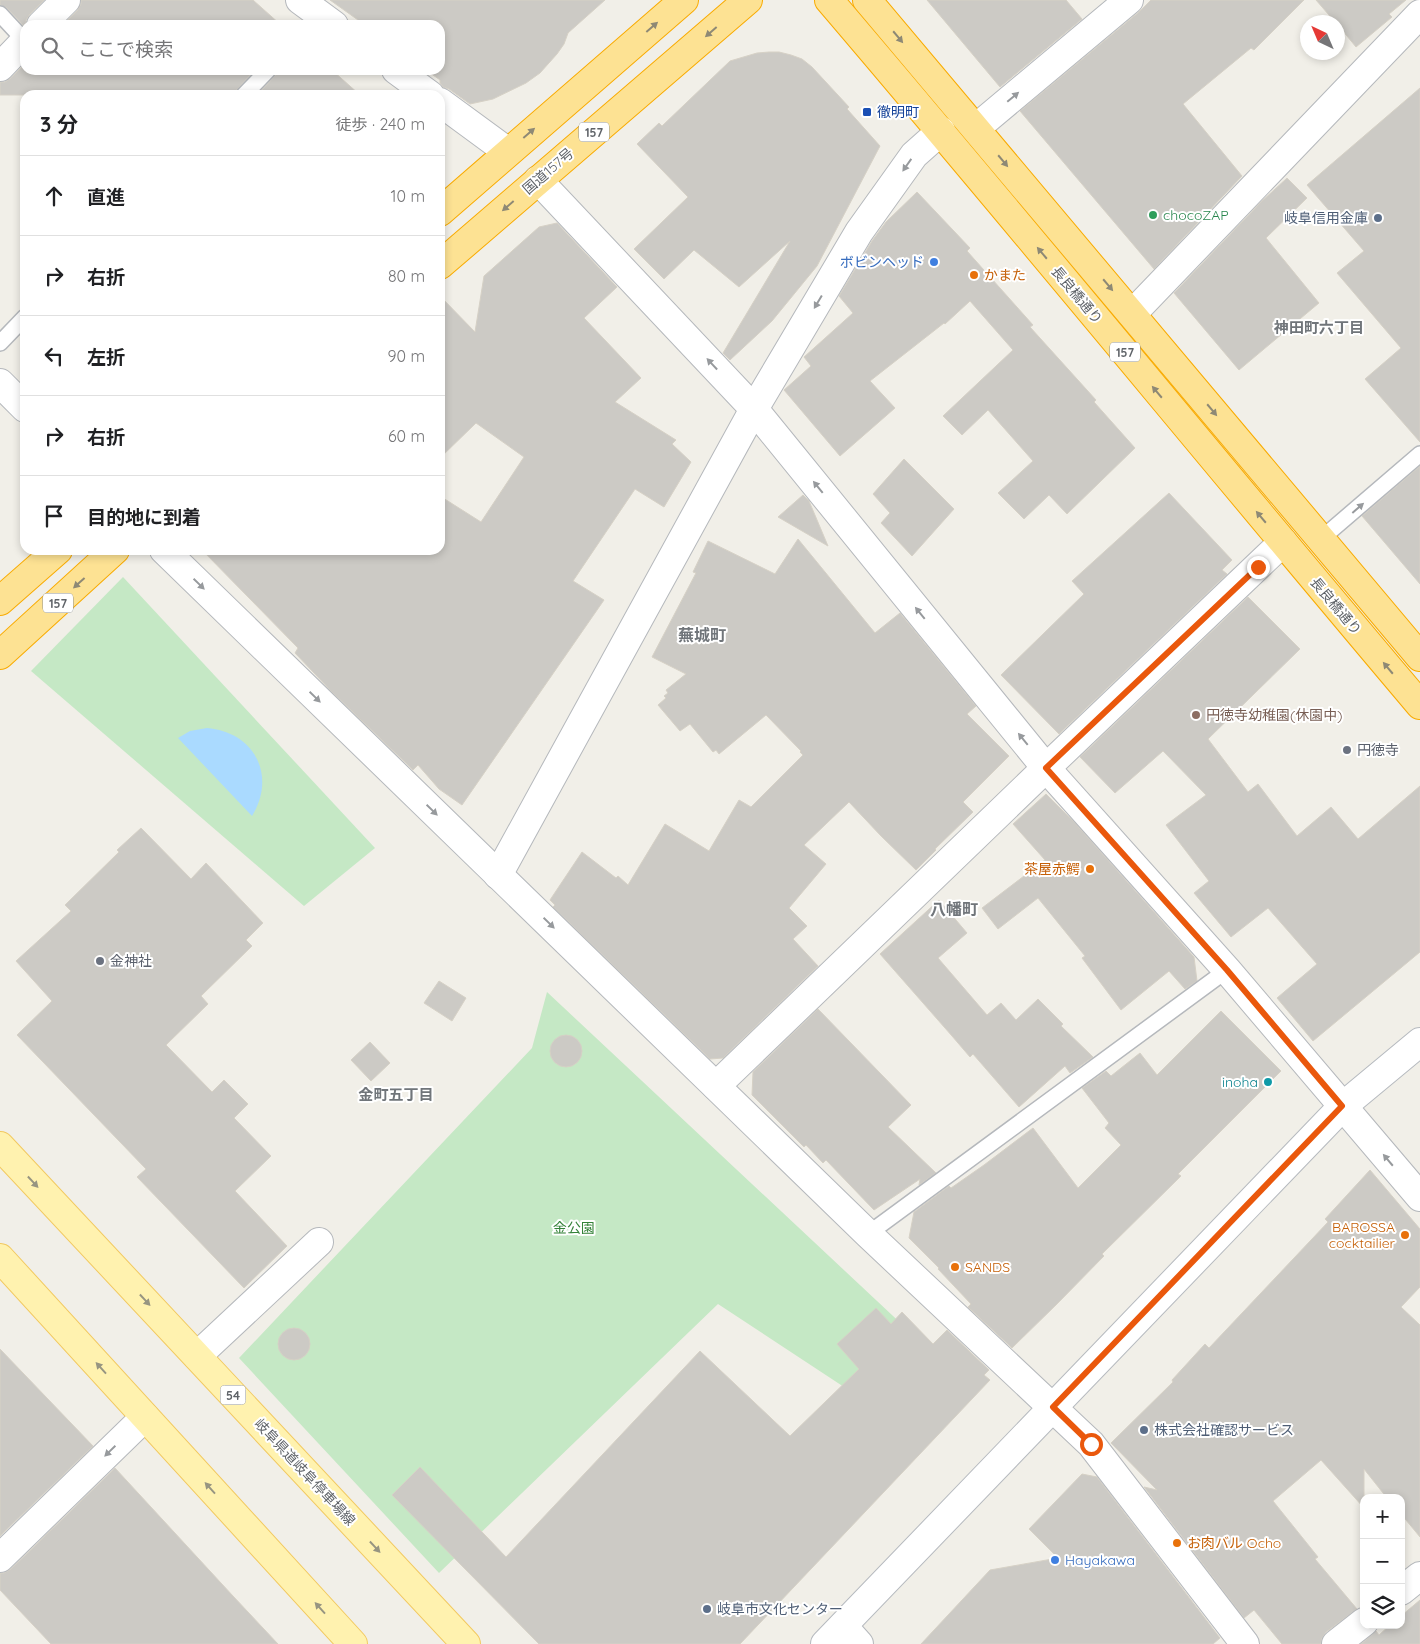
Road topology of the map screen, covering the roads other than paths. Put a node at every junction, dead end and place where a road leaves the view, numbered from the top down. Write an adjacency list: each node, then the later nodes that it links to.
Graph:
1 (66, 0): 10 (street)
2 (300, 0): 11 (street)
3 (684, 0): 22 (highway, one-way to 3)
4 (748, 0): 23 (highway, 国道157号 / 157, one-way to 23)
5 (829, 0): 21 (highway, 長良橋通り / 157)
6 (867, 0): 20 (highway, 157, one-way to 20)
7 (1129, 0): 20 (street, one-way to 7)
8 (0, 14): 12 (lane)
9 (1420, 14): 26 (street)
10 (46, 20)
11 (321, 20)
12 (20, 36)
13 (20, 46): 14 (street)
14 (0, 67)
15 (263, 75): 17 (lane)
16 (403, 75): 18 (street)
17 (249, 90)
18 (423, 90)
19 (445, 106): 22 (street)
20 (976, 128): 26 (highway, 157, one-way to 26)
21 (941, 131): 31 (street, one-way to 31); 34 (highway, 長良橋通り / 157, one-way to 21)
22 (508, 152): 24 (highway)
23 (538, 180): 25 (highway, 国道157号 / 157, one-way to 25); 31 (street, one-way to 23)
24 (445, 208)
25 (445, 261)
26 (1132, 314): 33 (highway, 157, one-way to 33)
27 (20, 322): 28 (lane)
28 (0, 343)
29 (0, 383): 30 (street)
30 (20, 403)
31 (754, 409): 42 (street, one-way to 31); 43 (street)
32 (1420, 454): 33 (lane, one-way to 32)
33 (1321, 539): 40 (highway, 157)
34 (1283, 542): 41 (highway, 長良橋通り / 157, one-way to 34); 42 (street)
35 (52, 555): 38 (highway)
36 (110, 555): 39 (highway, 157, one-way to 39)
37 (169, 555): 43 (street, one-way to 43)
38 (0, 601)
39 (0, 655)
40 (1420, 657)
41 (1420, 705)
42 (1046, 768): 44 (street); 46 (street)
43 (498, 875): 46 (street, one-way to 46)
44 (1227, 970): 47 (street); 50 (lane)
45 (1420, 1042): 47 (street)
46 (716, 1086): 50 (street)
47 (1342, 1106): 49 (street, one-way to 47); 54 (street)
48 (0, 1146): 53 (main road, 岐阜県道岐阜停車場線 / 54, one-way to 53)
49 (1420, 1197)
50 (868, 1234): 54 (street)
51 (320, 1242): 53 (street)
52 (0, 1258): 55 (main road, one-way to 52)
53 (197, 1356): 62 (main road, 岐阜県道岐阜停車場線 / 54, one-way to 62)
54 (1053, 1407): 60 (street); 63 (street)
55 (145, 1417): 56 (street, one-way to 56); 61 (main road, one-way to 55)
56 (0, 1558)
57 (1420, 1576): 58 (street)
58 (1405, 1588)
59 (1360, 1625): 64 (street)
60 (842, 1638)
61 (353, 1644)
62 (466, 1644)
63 (1245, 1644)
64 (1336, 1644)

